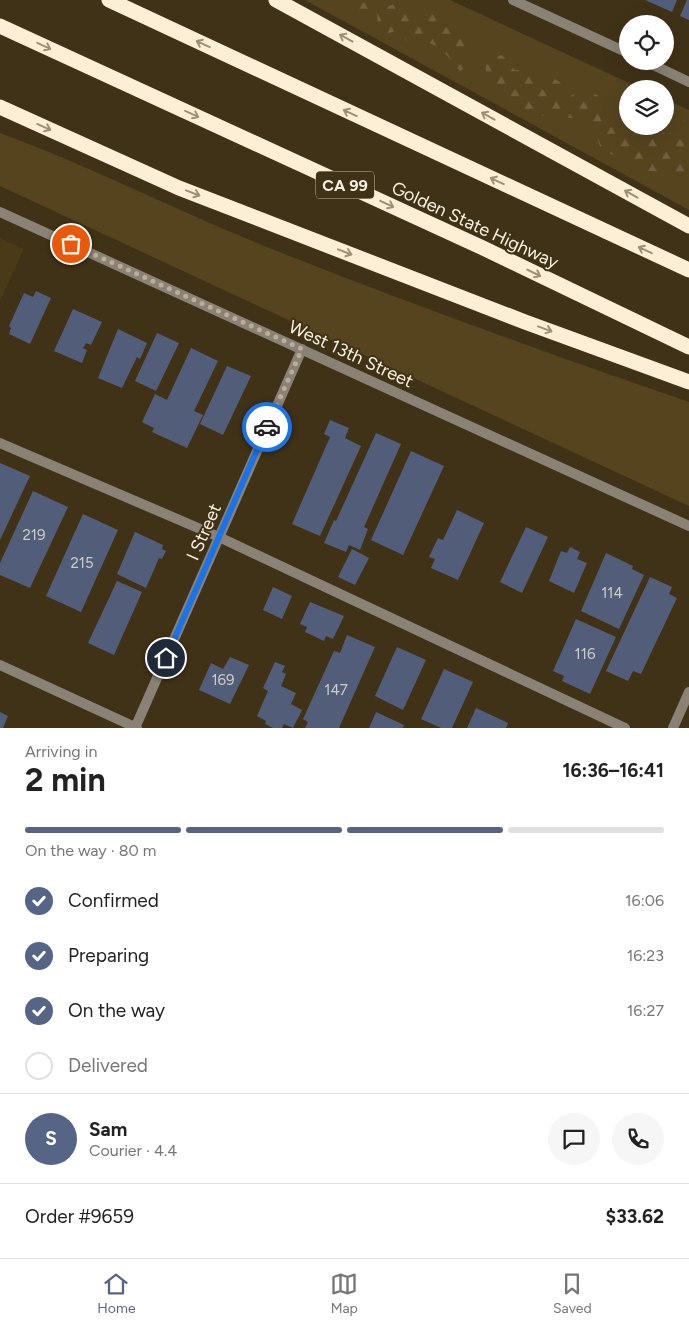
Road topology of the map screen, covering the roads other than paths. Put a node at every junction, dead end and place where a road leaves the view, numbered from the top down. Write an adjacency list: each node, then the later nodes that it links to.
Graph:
1 (109, 0): 11 (highway, one-way to 1)
2 (276, 0): 10 (highway, one-way to 2)
3 (513, 0): 5 (street)
4 (0, 26): 12 (highway, Golden State Highway / CA 99, one-way to 12)
5 (619, 49)
6 (664, 70): 7 (street)
7 (689, 82)
8 (0, 107): 14 (highway, one-way to 14)
9 (0, 212): 13 (street, West 13th Street)
10 (689, 226)
11 (689, 270)
12 (689, 347)
13 (302, 349): 16 (street, West 13th Street); 17 (street, I Street)
14 (689, 382)
15 (0, 443): 17 (street)
16 (689, 526)
17 (219, 537): 20 (street, I Street); 21 (street)
18 (0, 665): 20 (street)
19 (689, 692): 22 (street)
20 (136, 728)
21 (625, 728)
22 (673, 728)

